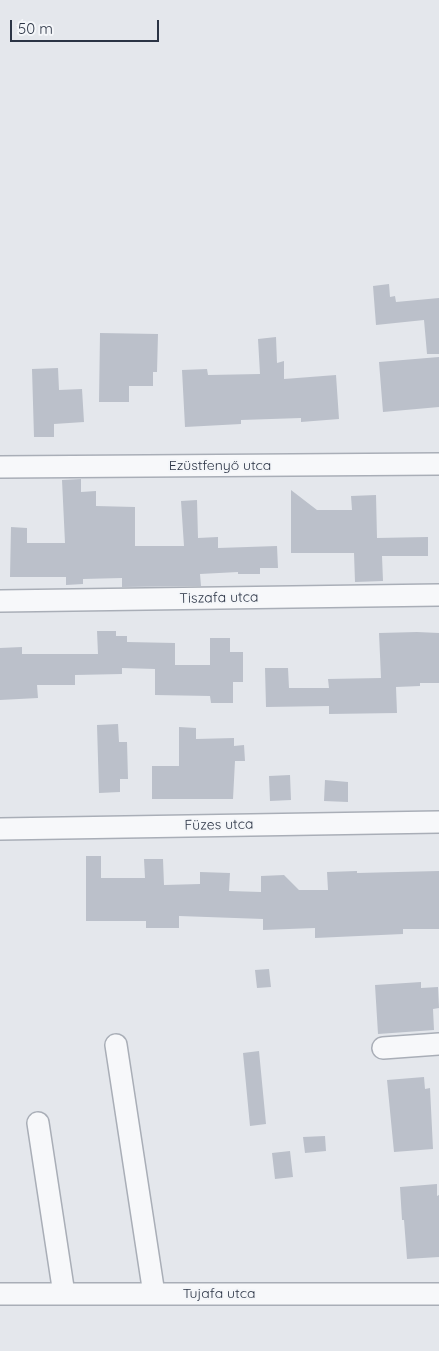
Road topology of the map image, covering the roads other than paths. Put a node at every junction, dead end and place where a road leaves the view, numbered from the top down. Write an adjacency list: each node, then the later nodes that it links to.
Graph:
1 (439, 464): 2 (street, Ezüstfenyő utca)
2 (0, 467)
3 (439, 595): 4 (street, Tiszafa utca)
4 (0, 601)
5 (439, 822): 6 (street, Füzes utca)
6 (0, 829)
7 (116, 1044): 13 (street)
8 (439, 1044): 9 (street)
9 (383, 1048)
10 (38, 1123): 12 (street)
11 (0, 1294): 12 (street, Tujafa utca)
12 (64, 1294): 13 (street, Tujafa utca)
13 (154, 1294): 14 (street, Tujafa utca)
14 (439, 1294)

